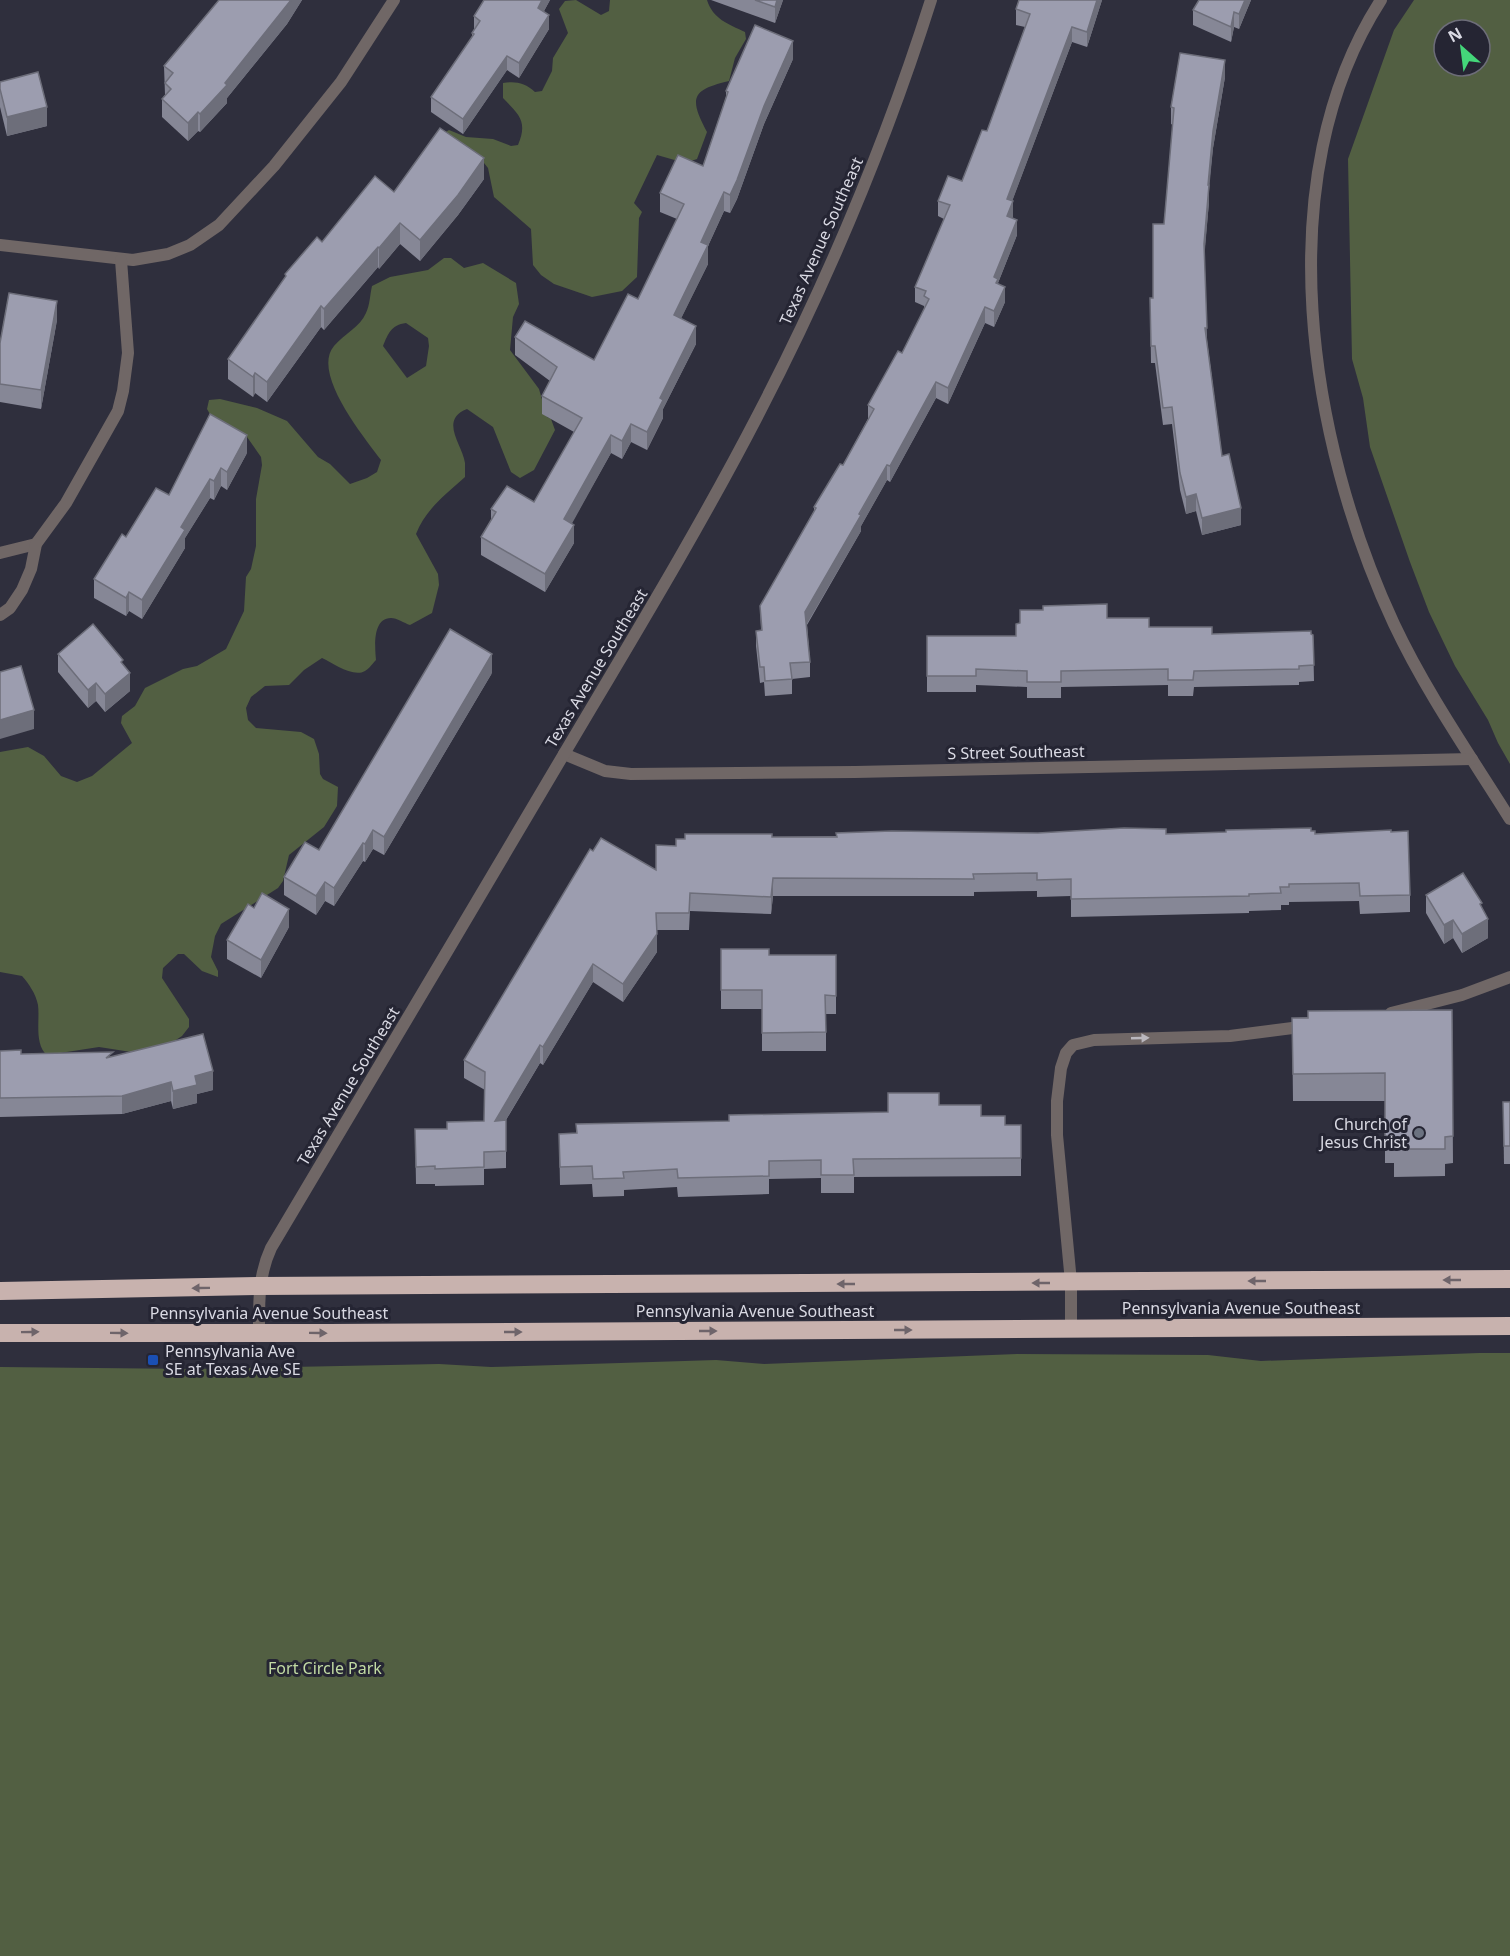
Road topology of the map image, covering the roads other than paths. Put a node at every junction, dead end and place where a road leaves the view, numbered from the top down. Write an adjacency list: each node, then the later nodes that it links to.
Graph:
1 (394, 0): 5 (street)
2 (931, 0): 9 (street, Texas Avenue Southeast)
3 (1381, 0): 10 (street)
4 (0, 245): 5 (street)
5 (121, 260): 6 (street)
6 (36, 544): 7 (street); 8 (street)
7 (0, 553)
8 (0, 615)
9 (564, 754): 10 (street, S Street Southeast); 17 (street, Texas Avenue Southeast)
10 (1472, 759): 11 (street)
11 (1510, 819)
12 (1510, 977): 13 (street)
13 (1382, 1015)
14 (1316, 1025): 16 (street, one-way to 14)
15 (1510, 1279): 16 (highway, Pennsylvania Avenue Southeast, one-way to 16)
16 (1071, 1282): 17 (highway, Pennsylvania Avenue Southeast, one-way to 17); 20 (street)
17 (259, 1286): 18 (highway, Pennsylvania Avenue Southeast, one-way to 18); 22 (street, Texas Avenue Southeast)
18 (0, 1291)
19 (1510, 1326): 20 (highway, Pennsylvania Avenue Southeast)
20 (1071, 1329): 22 (highway, Pennsylvania Avenue Southeast, one-way to 20)
21 (0, 1333): 22 (highway, Pennsylvania Avenue Southeast, one-way to 22)
22 (259, 1333)

